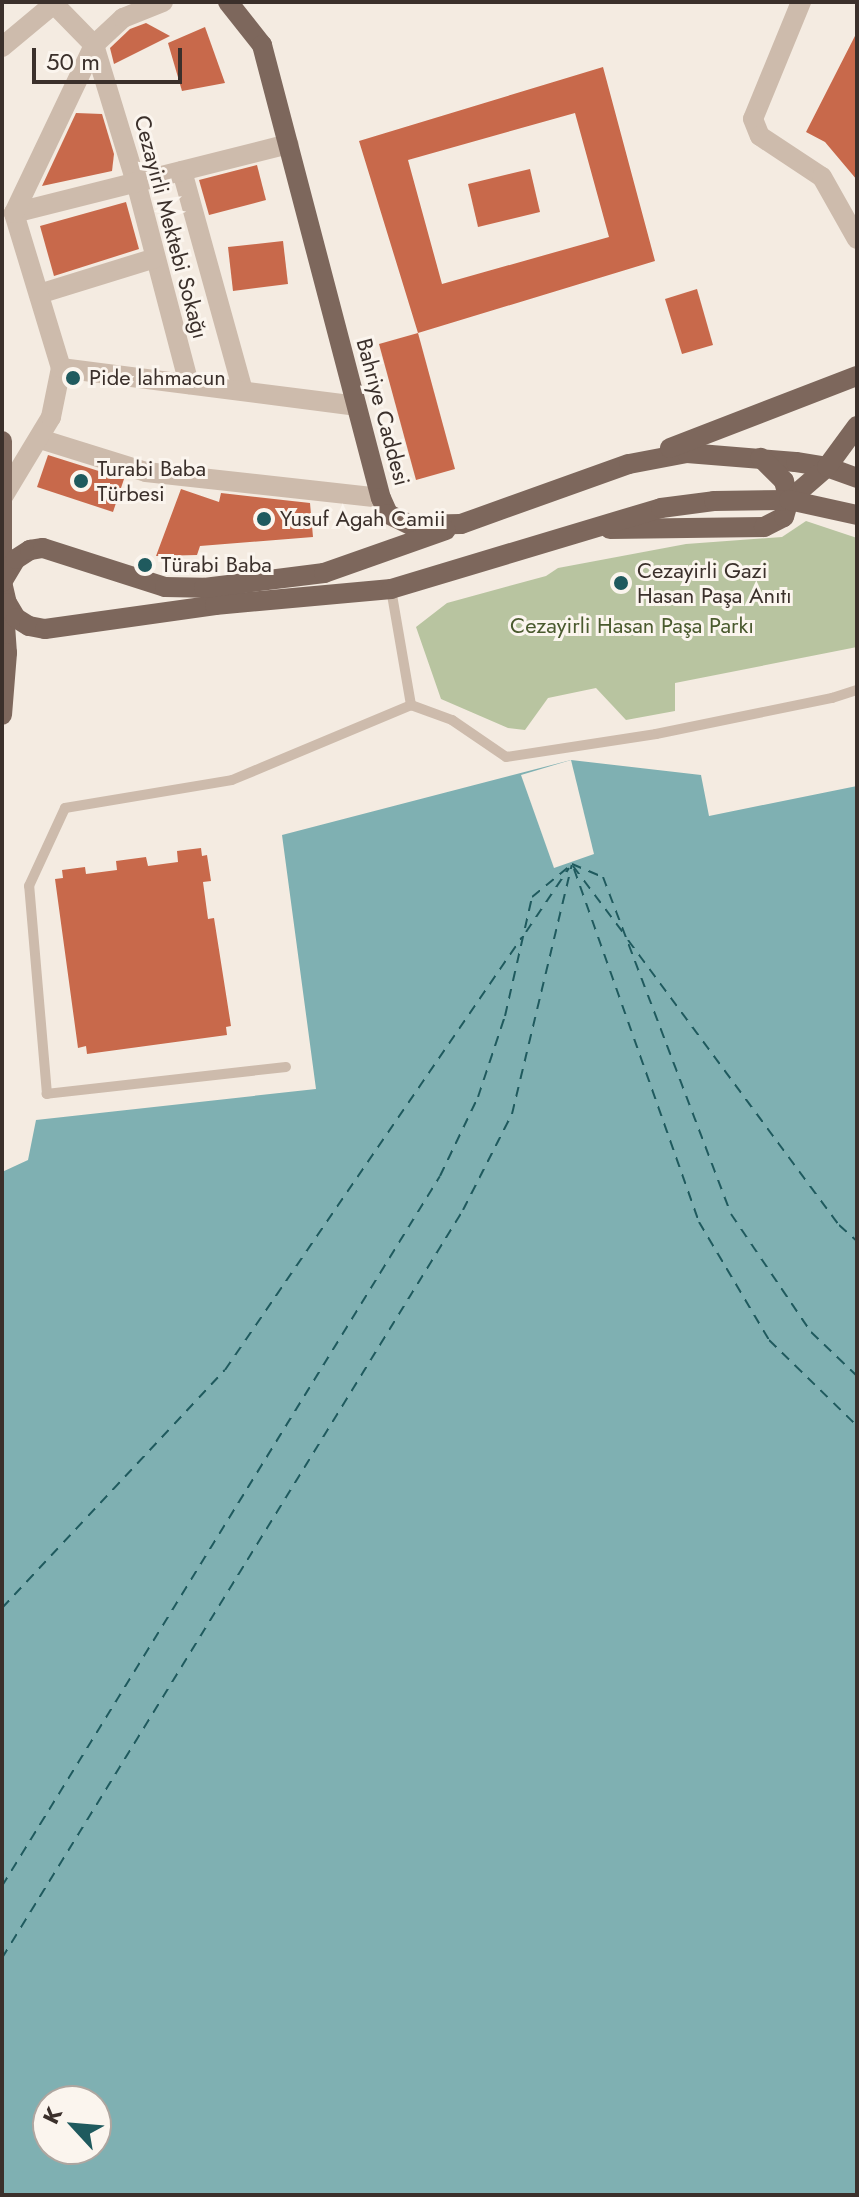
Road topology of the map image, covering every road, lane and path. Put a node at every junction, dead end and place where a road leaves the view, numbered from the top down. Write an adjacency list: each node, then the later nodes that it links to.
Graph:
1 (163, 2): 5 (street)
2 (228, 2): 7 (main road, Bahriye Caddesi)
3 (801, 2): 11 (street)
4 (55, 3): 5 (street, Cezayirli Mektebi Sokağı); 6 (street)
5 (94, 45): 9 (street, Cezayirli Mektebi Sokağı); 10 (street)
6 (2, 47)
7 (288, 144): 8 (street); 18 (main road, Bahriye Caddesi)
8 (182, 171): 9 (street); 17 (street)
9 (136, 182): 10 (street); 12 (street, Cezayirli Mektebi Sokağı)
10 (14, 213): 13 (street)
11 (857, 239)
12 (155, 258): 13 (street); 16 (street, Cezayirli Mektebi Sokağı)
13 (39, 294): 14 (street)
14 (61, 368): 16 (street); 20 (street)
15 (857, 376): 23 (main road)
16 (189, 384): 17 (street)
17 (243, 391): 18 (street)
18 (356, 406): 27 (main road, Bahriye Caddesi)
19 (857, 426): 24 (main road)
20 (40, 439): 26 (street); 27 (street)
21 (3, 453): 26 (main road)
22 (761, 458): 23 (main road, Bahriye Caddesi); 24 (main road, Bahriye Caddesi); 28 (main road)
23 (629, 464): 30 (main road, Bahriye Caddesi)
24 (827, 467): 25 (main road, Bahriye Caddesi); 28 (main road)
25 (857, 478)
26 (4, 495): 31 (main road)
27 (381, 498): 30 (main road, Bahriye Caddesi)
28 (789, 500): 29 (main road); 32 (main road); 32 (main road)
29 (857, 515)
30 (461, 524): 33 (main road)
31 (2, 527): 33 (main road)
32 (590, 529): 34 (main road)
33 (2, 582): 35 (main road); 36 (main road)
34 (391, 589): 35 (main road); 38 (lane)
35 (45, 629): 36 (main road)
36 (7, 653): 39 (main road)
37 (857, 690): 38 (lane)
38 (411, 705): 40 (lane)
39 (2, 711)
40 (286, 1067)

